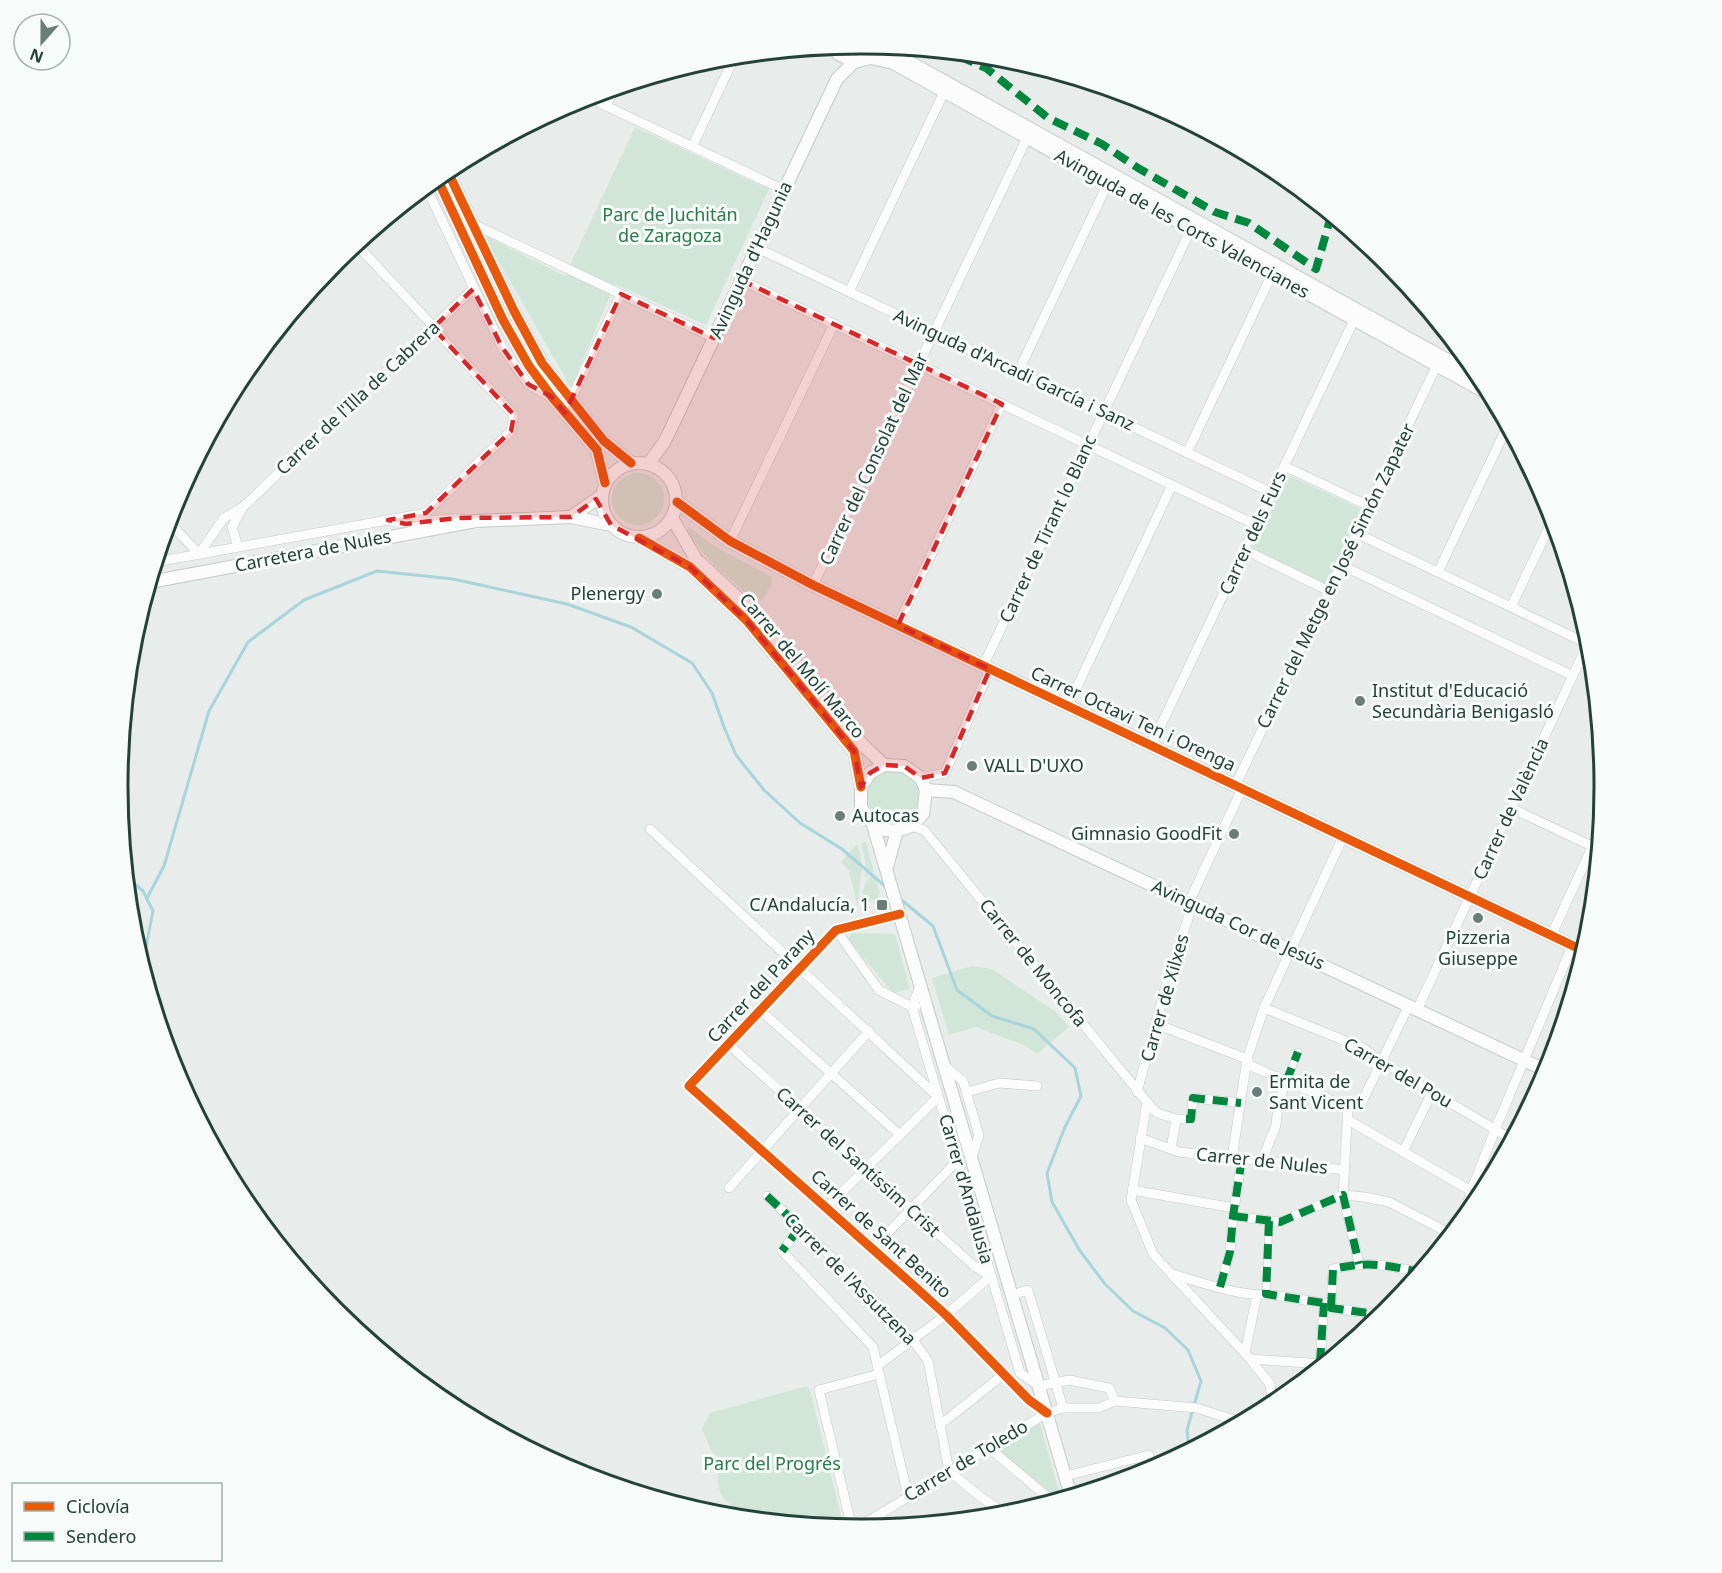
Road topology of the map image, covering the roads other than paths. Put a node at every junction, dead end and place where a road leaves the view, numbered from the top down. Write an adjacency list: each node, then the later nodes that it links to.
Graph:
1 (873, 54): 5 (street)
2 (837, 55): 8 (street, Avinguda d'Hagunia)
3 (844, 55): 6 (street)
4 (898, 56): 36 (street, Avinguda de les Corts Valencianes)
5 (871, 58): 6 (street); 9 (street, Avinguda de les Corts Valencianes)
6 (854, 62): 8 (street, Avinguda d'Hagunia)
7 (730, 66): 14 (street)
8 (837, 79): 18 (street, Avinguda d'Hagunia)
9 (944, 92): 13 (street, Avinguda de les Corts Valencianes); 27 (street)
10 (609, 99): 12 (street)
11 (600, 103): 12 (street)
12 (606, 106): 14 (street)
13 (1027, 138): 16 (street, Avinguda de les Corts Valencianes); 32 (street, Carrer del Consolat del Mar)
14 (692, 147): 18 (street)
15 (451, 179): 20 (street)
16 (1108, 183): 21 (street, Avinguda de les Corts Valencianes); 37 (street)
17 (441, 186): 39 (street)
18 (784, 190): 22 (street, Avinguda d'Hagunia)
19 (430, 195): 26 (street)
20 (473, 224): 28 (street); 40 (street)
21 (1191, 229): 24 (street, Avinguda de les Corts Valencianes); 42 (street, Carrer de Tirant lo Blanc)
22 (757, 248): 25 (street, Avinguda d'Hagunia); 27 (street, Avinguda d'Arcadi García i Sanz)
23 (362, 251): 31 (street)
24 (1272, 274): 29 (street, Avinguda de les Corts Valencianes); 46 (street)
25 (741, 280): 30 (street, Avinguda d'Arcadi García i Sanz); 33 (street, Avinguda d'Hagunia)
26 (474, 289): 31 (street, Carrer de l'Illa de Cabrera); 39 (street)
27 (849, 292): 32 (street, Avinguda d'Arcadi García i Sanz)
28 (621, 294): 33 (street); 40 (street)
29 (1354, 320): 35 (street, Avinguda de les Corts Valencianes); 49 (street, Carrer dels Furs)
30 (834, 324): 34 (street, Avinguda d'Arcadi García i Sanz); 68 (street)
31 (433, 327): 57 (street, Carrer de l'Illa de Cabrera); 60 (street, Carretera de Nules)
32 (934, 332): 34 (street, Carrer del Consolat del Mar); 37 (street, Avinguda d'Arcadi García i Sanz)
33 (714, 338): 44 (street, Avinguda d'Hagunia)
34 (918, 364): 41 (street, Avinguda d'Arcadi García i Sanz); 76 (street, Carrer del Consolat del Mar)
35 (1437, 365): 38 (street, Avinguda de les Corts Valencianes); 56 (street, Carrer del Metge en José Simón Zapater)
36 (1461, 367)
37 (1018, 372): 42 (street, Avinguda d'Arcadi García i Sanz)
38 (1474, 386)
39 (552, 397): 51 (street)
40 (572, 399): 47 (street)
41 (1002, 404): 45 (street, Avinguda d'Arcadi García i Sanz); 79 (street)
42 (1103, 413): 45 (street, Carrer de Tirant lo Blanc); 46 (street, Avinguda d'Arcadi García i Sanz)
43 (1503, 435): 74 (street)
44 (665, 441): 48 (street, Avinguda d'Hagunia); 50 (street, Avinguda d'Hagunia)
45 (1088, 445): 52 (street, Avinguda d'Arcadi García i Sanz); 83 (street, Carrer de Tirant lo Blanc)
46 (1187, 453): 53 (street, Avinguda d'Arcadi García i Sanz)
47 (631, 463): 48 (street); 51 (street)
48 (649, 463): 50 (street)
49 (1284, 466): 53 (street, Carrer dels Furs); 56 (street)
50 (663, 470): 55 (street)
51 (605, 483): 54 (street)
52 (1172, 485): 63 (street, Avinguda d'Arcadi García i Sanz); 85 (street)
53 (1272, 493): 63 (street, Carrer dels Furs)
54 (601, 496): 58 (street); 62 (street)
55 (677, 502): 59 (street); 68 (street, Carrer Octavi Ten i Orenga)
56 (1369, 506): 66 (street, Carrer del Metge en José Simón Zapater)
57 (243, 507): 69 (street, Carrer de l'Illa de Cabrera); 71 (street, Carrer de l'Illa de Cabrera)
58 (571, 517): 61 (street, Carretera de Nules); 62 (street, Carretera de Nules)
59 (672, 518): 67 (street); 87 (street, Carrer del Molí Marco)
60 (388, 520): 61 (street, Carretera de Nules); 69 (street, Carretera de Nules)
61 (476, 521): 75 (street, Carretera de Nules)
62 (610, 525): 67 (street)
63 (1256, 525): 70 (street, Carrer dels Furs)
64 (175, 529): 71 (street)
65 (1547, 531): 78 (street)
66 (1356, 533): 73 (street, Carrer del Metge en José Simón Zapater); 74 (street)
67 (639, 538): 90 (street, Carrer del Molí Marco)
68 (730, 541): 76 (street, Carrer Octavi Ten i Orenga)
69 (238, 547): 71 (street, Carretera de Nules)
70 (1245, 550): 77 (street); 86 (street, Carrer dels Furs)
71 (199, 554): 72 (street, Carretera de Nules)
72 (164, 560)
73 (1341, 565): 77 (street, Carrer del Metge en José Simón Zapater); 84 (street)
74 (1438, 572): 78 (street)
75 (158, 580)
76 (813, 585): 79 (street, Carrer Octavi Ten i Orenga)
77 (1329, 591): 91 (street, Carrer del Metge en José Simón Zapater)
78 (1511, 607): 80 (street)
79 (898, 625): 83 (street, Carrer Octavi Ten i Orenga)
80 (1577, 637)
81 (1581, 658): 82 (street, Carrer de València)
82 (1580, 661): 84 (street, Carrer de València)
83 (986, 668): 85 (street, Carrer Octavi Ten i Orenga); 88 (street, Carrer de Tirant lo Blanc)
84 (1573, 676): 94 (street, Carrer de València)
85 (1068, 706): 86 (street, Carrer Octavi Ten i Orenga)
86 (1151, 746): 91 (street, Carrer Octavi Ten i Orenga)
87 (884, 765): 89 (street); 90 (street)
88 (945, 773): 89 (street); 93 (street)
89 (921, 778): 92 (street)
90 (861, 787): 96 (street)
91 (1239, 787): 101 (street, Carrer Octavi Ten i Orenga); 106 (street, Carrer de Xilxes)
92 (926, 790): 93 (street, Avinguda Cor de Jesús); 95 (street)
93 (954, 792): 106 (street, Avinguda Cor de Jesús)
94 (1511, 808): 102 (street); 105 (street, Carrer de València)
95 (923, 814): 97 (street); 99 (street)
96 (873, 825): 100 (street); 104 (street, Carrer d'Andalusia)
97 (911, 826): 99 (street); 100 (street)
98 (650, 829): 113 (street)
99 (924, 830): 136 (street, Carrer de Moncofa)
100 (897, 831): 104 (street)
101 (1343, 837): 105 (street, Carrer Octavi Ten i Orenga); 111 (street)
102 (1591, 846)
103 (1589, 859): 109 (street)
104 (887, 868): 107 (street, Carrer d'Andalusia)
105 (1470, 897): 109 (street, Carrer Octavi Ten i Orenga); 118 (street, Carrer de València)
106 (1191, 903): 111 (street, Avinguda Cor de Jesús); 120 (street, Carrer de Xilxes)
107 (900, 914): 108 (street, Carrer del Parany); 114 (street, Carrer d'Andalusia)
108 (836, 930): 113 (street, Carrer del Parany); 116 (street, Carrer del Parany)
109 (1551, 936): 110 (street, Carrer Octavi Ten i Orenga)
110 (1575, 948)
111 (1291, 950): 117 (street); 118 (street, Avinguda Cor de Jesús)
112 (1572, 961): 125 (street)
113 (800, 968): 119 (street, Carrer del Parany); 121 (street)
114 (921, 984): 115 (street, Carrer d'Andalusia); 116 (street)
115 (927, 1006): 116 (street); 127 (street, Carrer d'Andalusia)
116 (912, 1007): 135 (street, Carrer d'Andalusia)
117 (1264, 1008): 124 (street); 126 (street, Carrer del Pou)
118 (1412, 1008): 125 (street, Avinguda Cor de Jesús); 126 (street, Carrer de València)
119 (760, 1010): 122 (street, Carrer del Parany); 129 (street)
120 (1156, 1024): 124 (street); 136 (street, Carrer de Xilxes)
121 (869, 1031): 129 (street); 135 (street)
122 (728, 1044): 131 (street, Carrer del Parany); 139 (street, Carrer del Santíssim Crist)
123 (1298, 1052): 130 (street)
124 (1247, 1059): 130 (street); 137 (street)
125 (1524, 1060): 128 (street, Avinguda Cor de Jesús); 142 (street)
126 (1382, 1062): 134 (street, Carrer del Pou); 138 (street, Carrer de València)
127 (945, 1066): 133 (street, Carrer d'Andalusia); 149 (street, Carrer d'Andalusia)
128 (1538, 1067)
129 (832, 1074): 139 (street); 143 (street)
130 (1286, 1082): 138 (street); 152 (street)
131 (689, 1086): 147 (street, Carrer de Sant Benito)
132 (1037, 1086): 133 (street)
133 (967, 1092): 149 (street, Carrer d'Andalusia)
134 (1432, 1092): 142 (street, Carrer del Pou); 148 (street)
135 (938, 1097): 143 (street); 151 (street, Carrer d'Andalusia)
136 (1142, 1097): 140 (street, Carrer de Moncofa); 145 (street, Carrer de Xilxes)
137 (1240, 1103): 140 (street); 150 (street)
138 (1348, 1107): 141 (street)
139 (800, 1109): 147 (street); 153 (street, Carrer del Santíssim Crist)
140 (1181, 1119): 146 (street)
141 (1348, 1120): 148 (street); 154 (street)
142 (1495, 1130): 144 (street, Carrer del Pou); 157 (street)
143 (900, 1135): 153 (street)
144 (1505, 1135)
145 (1140, 1140): 146 (street, Carrer de Nules); 156 (street, Carrer de Xilxes)
146 (1175, 1150): 150 (street, Carrer de Nules)
147 (762, 1151): 155 (street); 176 (street, Carrer de Sant Benito)
148 (1403, 1152): 157 (street)
149 (972, 1157): 173 (street, Carrer d'Andalusia)
150 (1237, 1158): 152 (street, Carrer de Nules); 162 (street)
151 (957, 1161): 161 (street); 170 (street, Carrer d'Andalusia)
152 (1262, 1161): 154 (street, Carrer de Nules)
153 (866, 1168): 160 (street); 161 (street, Carrer del Santíssim Crist)
154 (1345, 1170): 159 (street)
155 (729, 1188)
156 (1132, 1190): 162 (street); 169 (street)
157 (1471, 1191)
158 (767, 1196): 164 (street, Carrer de l'Assutzena)
159 (1343, 1196): 163 (street); 165 (street); 167 (street)
160 (832, 1202)
161 (911, 1209): 166 (street); 170 (street, Carrer del Santíssim Crist)
162 (1233, 1212): 163 (street); 171 (street)
163 (1269, 1221): 172 (street)
164 (800, 1227): 177 (street, Carrer de l'Assutzena); 185 (street)
165 (1443, 1230)
166 (878, 1243)
167 (1359, 1263): 168 (street); 174 (street)
168 (1411, 1270)
169 (1170, 1273): 171 (street); 181 (street)
170 (991, 1276): 176 (street); 188 (street, Carrer d'Andalusia)
171 (1220, 1287): 172 (street)
172 (1261, 1294): 174 (street); 181 (street)
173 (1012, 1295): 178 (street); 179 (street, Carrer d'Andalusia)
174 (1328, 1306): 175 (street); 180 (street)
175 (1370, 1312)
176 (946, 1315): 177 (street); 186 (street, Carrer de Sant Benito)
177 (913, 1340): 185 (street); 194 (street, Carrer de l'Assutzena)
178 (1043, 1340): 179 (street); 183 (street)
179 (1027, 1345): 184 (street, Carrer d'Andalusia)
180 (1322, 1355)
181 (1248, 1356): 182 (street); 189 (street)
182 (1313, 1363)
183 (1050, 1364): 184 (street); 187 (street)
184 (1034, 1368): 188 (street, Carrer d'Andalusia)
185 (878, 1370): 201 (street); 203 (street)
186 (1004, 1374): 192 (street, Carrer de Sant Benito); 194 (street)
187 (1056, 1383): 188 (street); 190 (street); 191 (street)
188 (1039, 1386): 192 (street, Carrer d'Andalusia)
189 (1271, 1394)
190 (1114, 1401): 191 (street); 193 (street)
191 (1063, 1408): 192 (street)
192 (1047, 1413): 195 (street, Carrer de Toledo); 198 (street, Carrer d'Andalusia)
193 (1230, 1419)
194 (940, 1425): 197 (street, Carrer de l'Assutzena)
195 (988, 1448): 197 (street, Carrer de Toledo); 200 (street)
196 (1149, 1455): 198 (street)
197 (949, 1471): 201 (street, Carrer de Toledo); 202 (street)
198 (1065, 1476): 199 (street, Carrer d'Andalusia)
199 (1069, 1488)
200 (1045, 1495)
201 (908, 1496): 204 (street, Carrer de Toledo)
202 (994, 1507)
203 (850, 1519)
204 (870, 1519)

